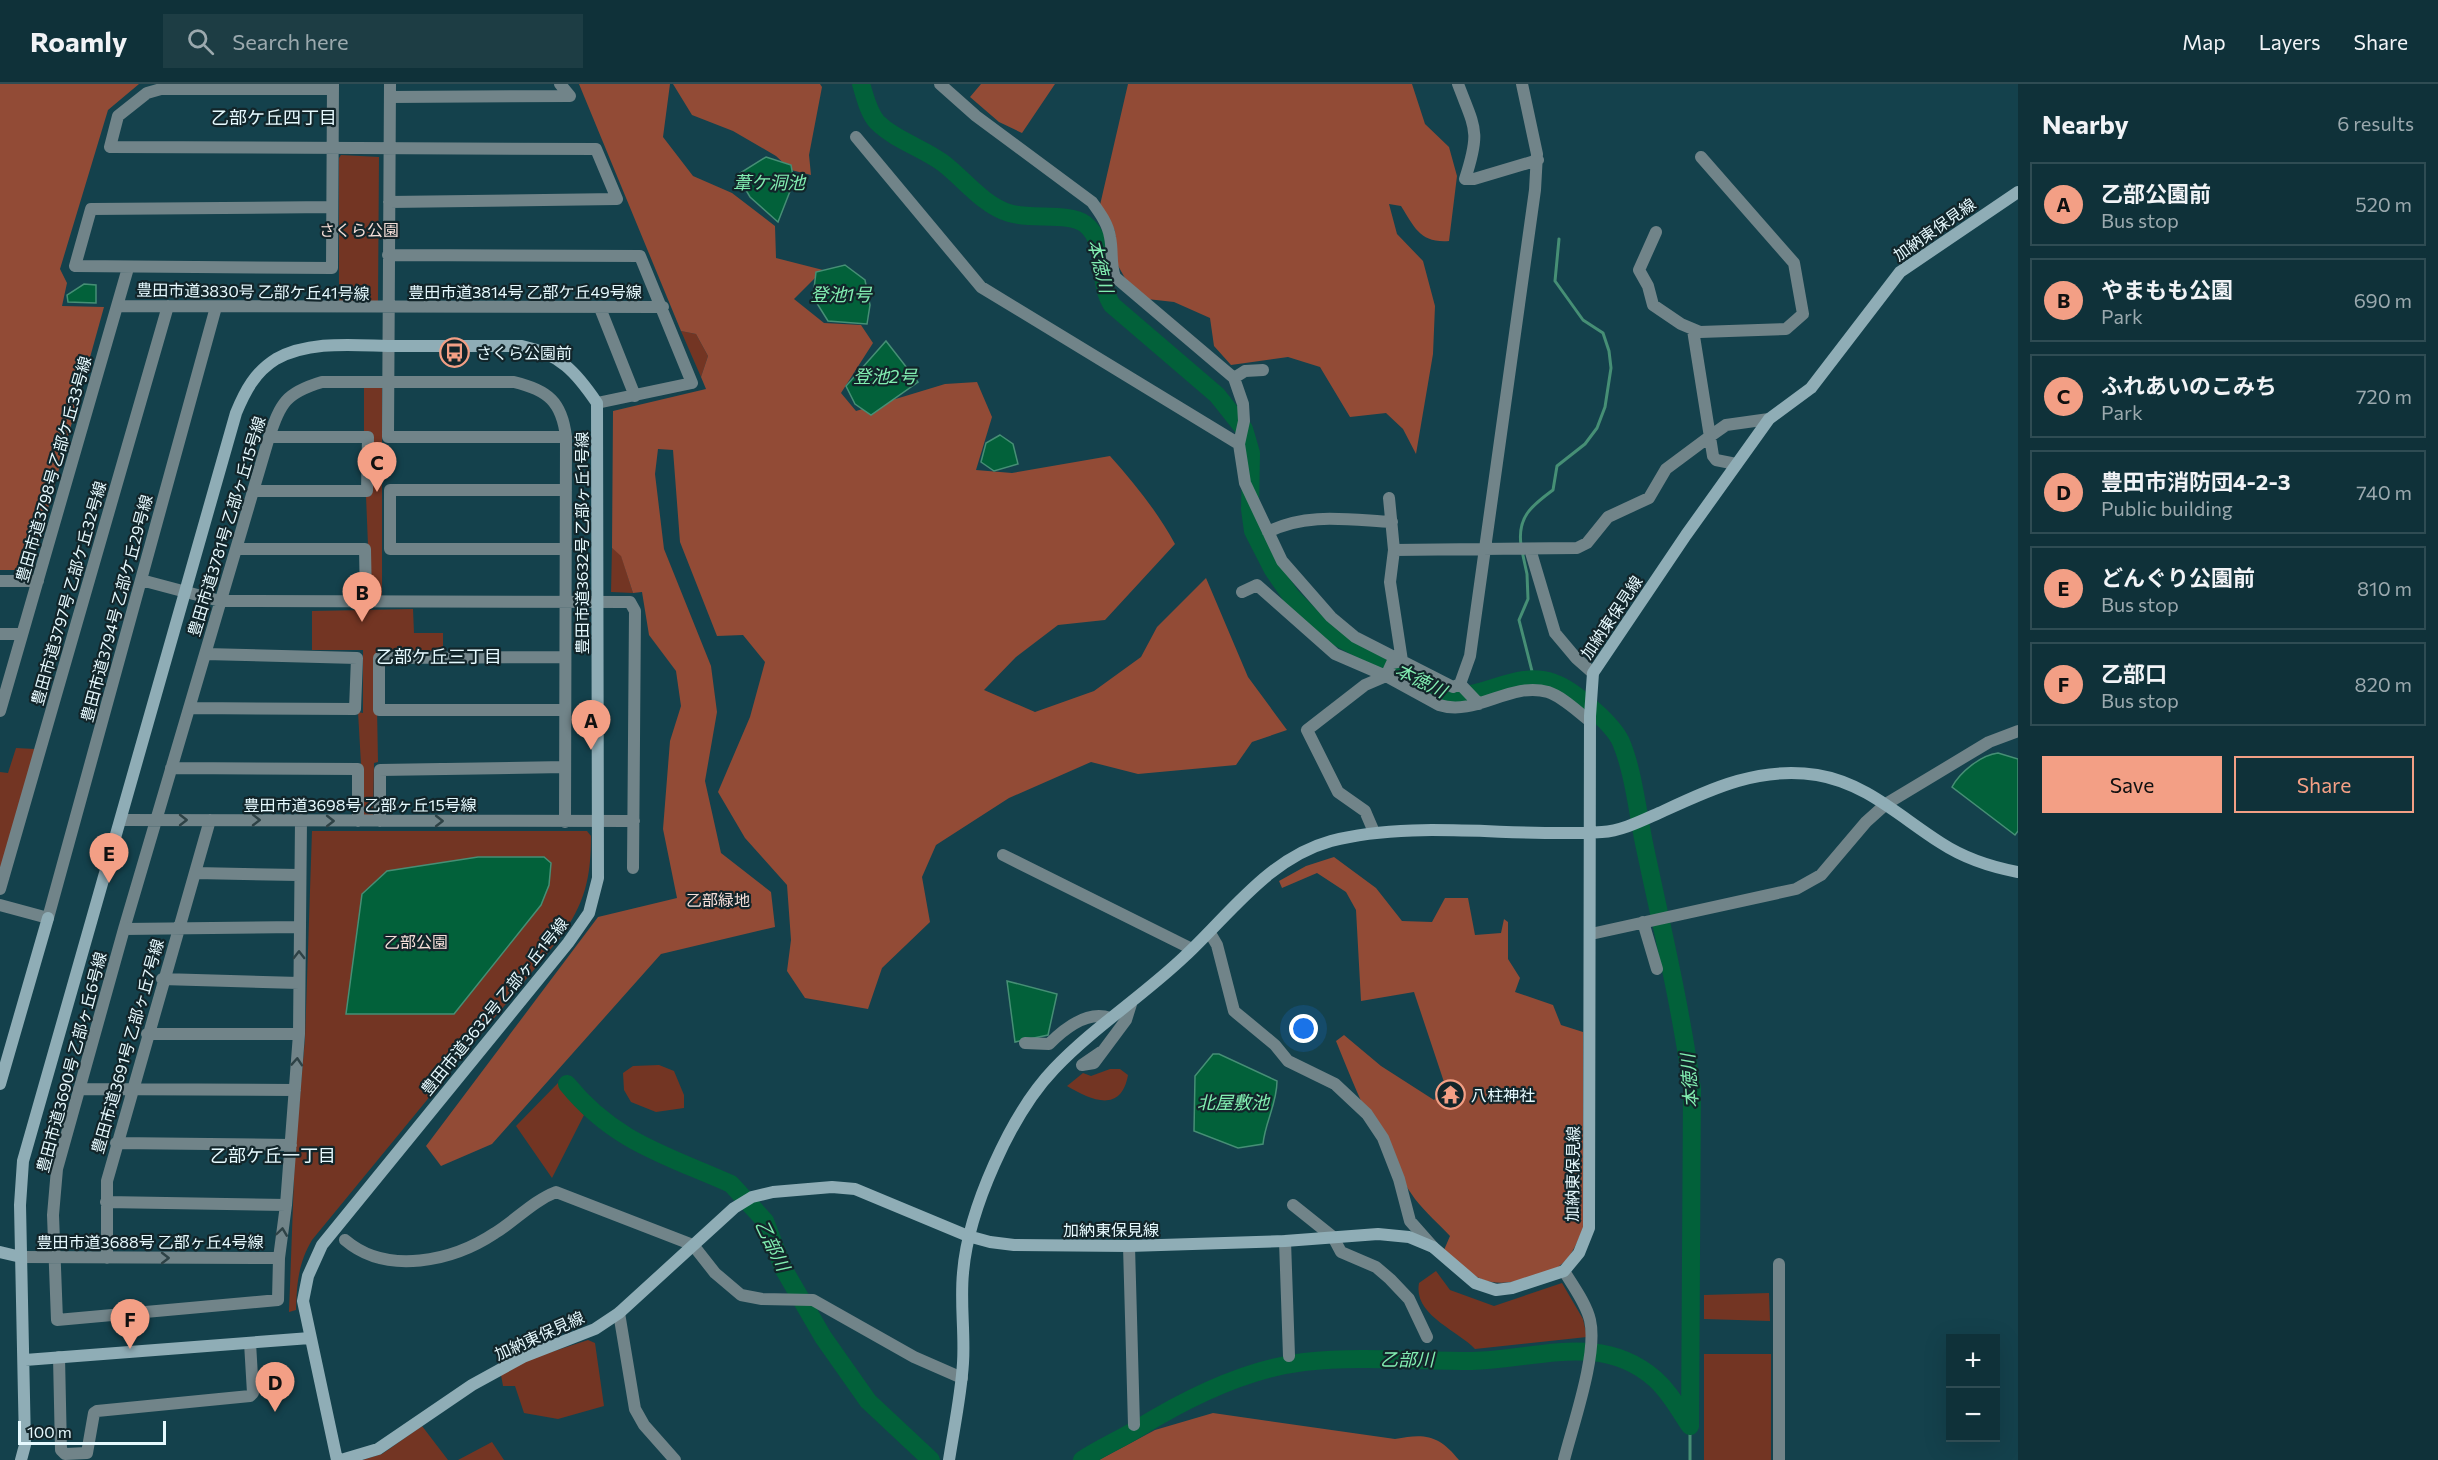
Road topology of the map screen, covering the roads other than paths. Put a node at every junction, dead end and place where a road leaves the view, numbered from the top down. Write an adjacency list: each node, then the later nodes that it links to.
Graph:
1 (560, 84): 6 (street)
2 (940, 84): 27 (street)
3 (1458, 84): 11 (street)
4 (1522, 84): 11 (street)
5 (333, 87): 8 (street); 8 (street)
6 (390, 90): 9 (street)
7 (856, 137): 35 (street)
8 (333, 149): 9 (street); 14 (street)
9 (389, 149): 13 (street); 13 (street)
10 (1701, 157): 24 (street)
11 (1538, 160): 44 (street)
12 (2018, 192): 31 (street, 加納東保見線)
13 (389, 202): 16 (street)
14 (332, 207): 17 (street); 17 (street)
15 (1656, 232): 24 (street)
16 (388, 255): 21 (street); 23 (street)
17 (128, 268): 18 (street, 豊田市道3798号 乙部ケ丘33号線)
18 (117, 306): 19 (street, 豊田市道3830号 乙部ケ丘41号線); 49 (street, 豊田市道3798号 乙部ケ丘33号線)
19 (168, 306): 20 (street, 豊田市道3830号 乙部ケ丘41号線); 90 (street, 豊田市道3797号 乙部ケ丘32号線)
20 (216, 307): 23 (street, 豊田市道3830号 乙部ケ丘41号線); 47 (street, 豊田市道3794号 乙部ケ丘29号線)
21 (663, 307): 22 (street, 豊田市道3814号 乙部ケ丘49号線); 29 (street)
22 (600, 308): 23 (street, 豊田市道3814号 乙部ケ丘49号線); 29 (street)
23 (388, 309): 25 (street)
24 (1693, 330): 34 (street)
25 (382, 345): 28 (street); 30 (street); 50 (street)
26 (1263, 370): 27 (street)
27 (1234, 378): 35 (street)
28 (388, 381): 32 (street, 豊田市道3781号 乙部ヶ丘15号線); 33 (street, 豊田市道3781号 乙部ヶ丘15号線); 33 (street)
29 (635, 396): 30 (street)
30 (597, 404): 55 (street, 豊田市道3632号 乙部ヶ丘1号線)
31 (1769, 419): 34 (street); 36 (street, 加納東保見線)
32 (269, 437): 38 (street, 豊田市道3781号 乙部ヶ丘15号線); 38 (street)
33 (566, 437): 37 (street, 豊田市道3781号 乙部ヶ丘15号線)
34 (1709, 437): 36 (street); 45 (street)
35 (1240, 439): 41 (street)
36 (1736, 464): 61 (street, 加納東保見線)
37 (566, 490): 43 (street, 豊田市道3781号 乙部ヶ丘15号線); 43 (street)
38 (253, 491): 42 (street, 豊田市道3781号 乙部ヶ丘15号線)
39 (1389, 498): 40 (street)
40 (1392, 522): 41 (street); 46 (street)
41 (1266, 530): 60 (street)
42 (236, 549): 52 (street, 豊田市道3781号 乙部ヶ丘15号線); 53 (street)
43 (566, 549): 54 (street, 豊田市道3781号 乙部ヶ丘15号線)
44 (1486, 549): 45 (street); 46 (street); 63 (street)
45 (1530, 549): 61 (street)
46 (1394, 550): 60 (street)
47 (141, 580): 50 (street); 92 (street, 豊田市道3794号 乙部ケ丘29号線)
48 (0, 581): 49 (street)
49 (38, 581): 57 (street, 豊田市道3798号 乙部ケ丘33号線)
50 (185, 592): 52 (street); 74 (street)
51 (1242, 592): 62 (street)
52 (220, 602): 53 (street); 58 (street, 豊田市道3781号 乙部ヶ丘15号線)
53 (366, 602): 54 (street)
54 (566, 602): 55 (street); 59 (street, 豊田市道3781号 乙部ヶ丘15号線)
55 (598, 602): 80 (street); 82 (street, 豊田市道3632号 乙部ヶ丘1号線)
56 (0, 634): 57 (street)
57 (22, 634): 64 (street, 豊田市道3798号 乙部ケ丘33号線)
58 (205, 654): 66 (street, 豊田市道3781号 乙部ヶ丘15号線); 66 (street)
59 (565, 657): 67 (street, 豊田市道3781号 乙部ヶ丘15号線); 67 (street)
60 (1397, 662): 62 (street); 63 (street)
61 (1593, 673): 69 (street, 加納東保見線)
62 (1386, 676): 65 (street); 83 (street)
63 (1460, 684): 65 (street)
64 (3, 689): 68 (street, 豊田市道3798号 乙部ケ丘33号線)
65 (1479, 704): 69 (street)
66 (189, 708): 72 (street, 豊田市道3781号 乙部ヶ丘15号線)
67 (565, 710): 71 (street, 豊田市道3781号 乙部ヶ丘15号線)
68 (0, 711)
69 (1590, 714): 84 (street, 加納東保見線)
70 (2018, 731): 73 (street)
71 (565, 767): 79 (street); 81 (street, 豊田市道3781号 乙部ヶ丘15号線)
72 (171, 768): 75 (street, 豊田市道3781号 乙部ヶ丘15号線); 78 (street)
73 (1886, 804): 84 (street); 88 (street); 93 (street)
74 (121, 820): 75 (street, 豊田市道3698号 乙部ヶ丘15号線); 126 (street)
75 (156, 820): 76 (street, 豊田市道3698号 乙部ヶ丘15号線, one-way to 76); 96 (street, 豊田市道3690号 乙部ヶ丘6号線)
76 (210, 820): 77 (street, 豊田市道3698号 乙部ヶ丘15号線, one-way to 77); 87 (street)
77 (301, 820): 78 (street, 豊田市道3698号 乙部ヶ丘15号線, one-way to 78); 89 (street)
78 (358, 821): 79 (street, 豊田市道3698号 乙部ヶ丘15号線)
79 (380, 821): 81 (street, 豊田市道3698号 乙部ヶ丘15号線, one-way to 81)
80 (634, 821): 82 (street, 豊田市道3698号 乙部ヶ丘15号線); 86 (street)
81 (565, 822): 82 (street, 豊田市道3698号 乙部ヶ丘15号線)
82 (599, 822): 134 (street, 豊田市道3632号 乙部ヶ丘1号線)
83 (1374, 832): 84 (street); 97 (street)
84 (1591, 833): 98 (street, 加納東保見線)
85 (1003, 855): 99 (street)
86 (633, 868)
87 (195, 873): 89 (street); 95 (street)
88 (2018, 873)
89 (299, 875): 94 (street)
90 (0, 890)
91 (0, 905): 92 (street)
92 (48, 918): 109 (street)
93 (1644, 922): 98 (street); 100 (street)
94 (299, 927): 95 (street, 豊田市道3691号 乙部ヶ丘7号線); 102 (street, one-way to 94)
95 (177, 928): 96 (street); 101 (street, 豊田市道3691号 乙部ヶ丘7号線)
96 (124, 929): 110 (street, 豊田市道3690号 乙部ヶ丘6号線)
97 (1210, 933): 99 (street); 124 (street)
98 (1591, 934): 131 (street, 加納東保見線)
99 (1192, 949): 103 (street)
100 (1657, 969)
101 (162, 979): 102 (street); 105 (street, 豊田市道3691号 乙部ヶ丘7号線)
102 (299, 983): 106 (street)
103 (1131, 1004): 104 (street); 108 (street)
104 (1110, 1018): 107 (street); 118 (street)
105 (147, 1034): 106 (street); 111 (street, 豊田市道3691号 乙部ヶ丘7号線)
106 (299, 1034): 112 (street, one-way to 106)
107 (1025, 1043)
108 (1101, 1052)
109 (0, 1084)
110 (79, 1089): 111 (street); 127 (street, 豊田市道3690号 乙部ヶ丘6号線)
111 (131, 1090): 112 (street); 113 (street, 豊田市道3691号 乙部ヶ丘7号線)
112 (295, 1090): 114 (street)
113 (116, 1143): 114 (street); 115 (street, 豊田市道3691号 乙部ヶ丘7号線)
114 (291, 1145): 116 (street)
115 (106, 1202): 116 (street); 128 (street, 豊田市道3691号 乙部ヶ丘7号線)
116 (286, 1205): 129 (street, one-way to 116)
117 (1293, 1205): 119 (street)
118 (968, 1236): 122 (street, 加納東保見線); 123 (street, 加納東保見線); 139 (street)
119 (1333, 1238): 121 (street, 加納東保見線); 124 (street, 加納東保見線); 133 (street)
120 (345, 1240): 122 (street)
121 (1285, 1241): 123 (street, 加納東保見線); 136 (street)
122 (693, 1245): 132 (street, 加納東保見線); 139 (street)
123 (1128, 1246): 140 (street)
124 (1433, 1247): 131 (street, 加納東保見線)
125 (0, 1252): 126 (street)
126 (21, 1257): 127 (street, 豊田市道3688号 乙部ヶ丘4号線); 138 (street)
127 (57, 1257): 128 (street, 豊田市道3688号 乙部ヶ丘4号線); 129 (street, 豊田市道3690号 乙部ヶ丘6号線)
128 (107, 1258): 129 (street, 豊田市道3688号 乙部ヶ丘4号線, one-way to 129)
129 (279, 1258)
130 (1779, 1264): 146 (street)
131 (1564, 1271): 145 (street)
132 (619, 1313): 142 (street, 加納東保見線); 143 (street)
133 (1427, 1337)
134 (310, 1338): 135 (street); 142 (street, 豊田市道3632号 乙部ヶ丘1号線)
135 (250, 1343): 137 (street); 137 (street)
136 (1289, 1356)
137 (59, 1357): 138 (street)
138 (25, 1360): 141 (street)
139 (962, 1378): 144 (street)
140 (1134, 1425)
141 (21, 1460)
142 (339, 1460)
143 (675, 1460)
144 (949, 1460)
145 (1564, 1460)
146 (1779, 1460)

